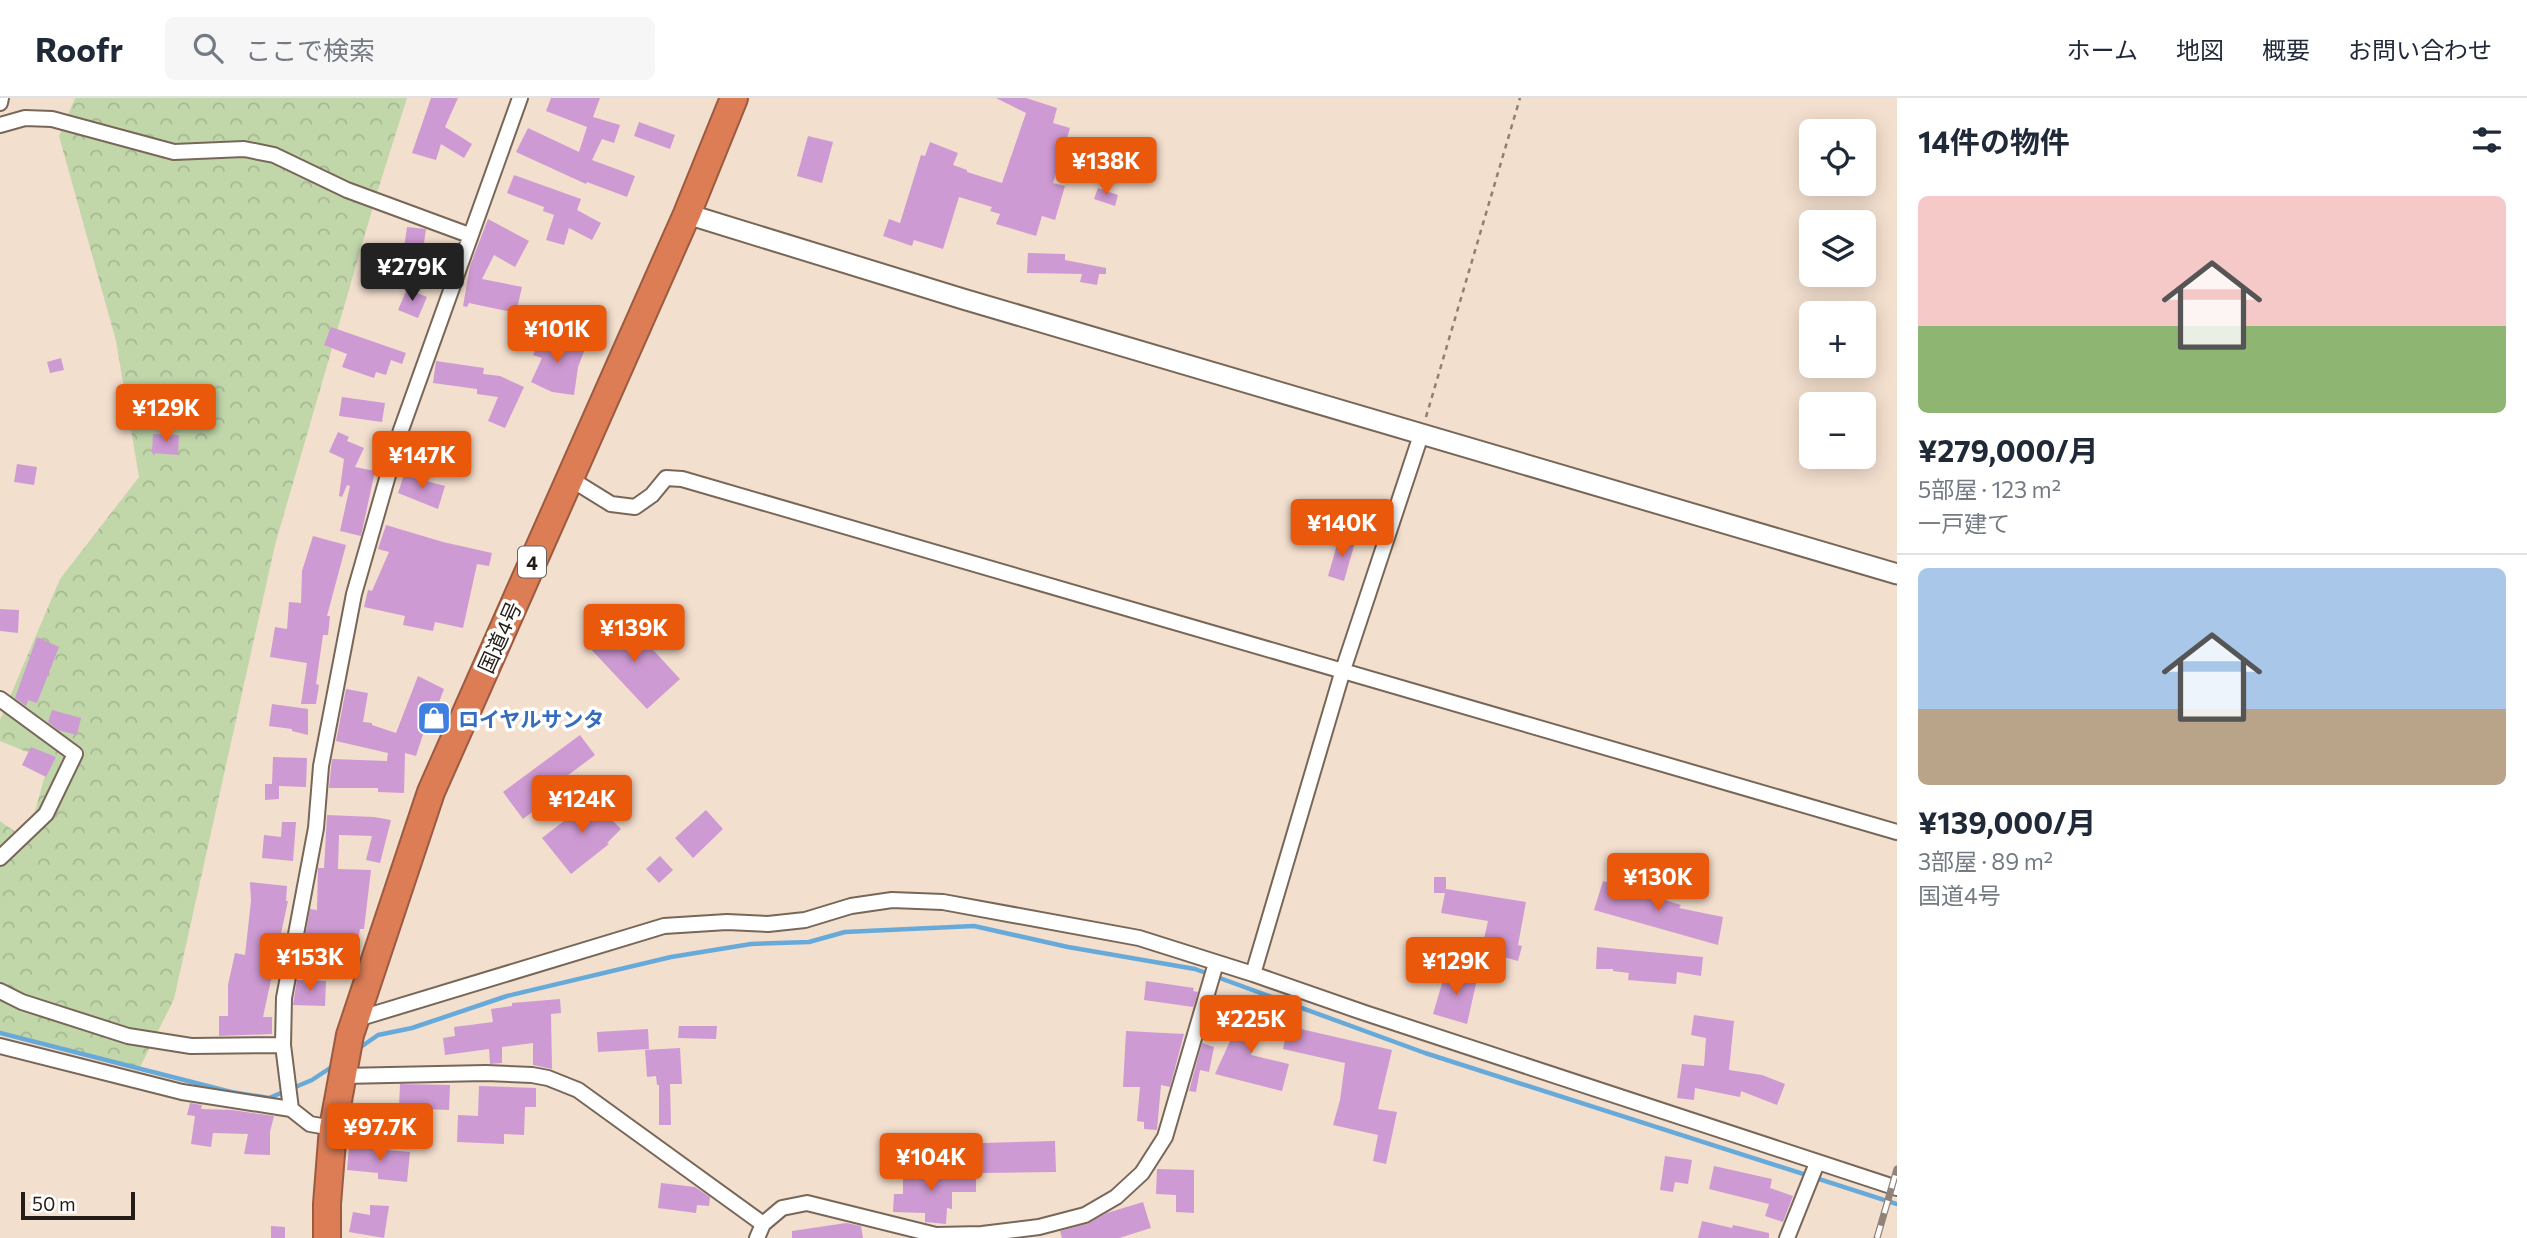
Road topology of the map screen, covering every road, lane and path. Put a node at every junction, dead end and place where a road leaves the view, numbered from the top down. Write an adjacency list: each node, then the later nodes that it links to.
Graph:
1 (520, 98): 6 (street)
2 (734, 98): 5 (highway, 国道4号 / 4)
3 (1520, 98): 7 (path)
4 (0, 125): 6 (street)
5 (687, 214): 7 (street); 8 (highway, 国道4号 / 4)
6 (469, 235): 18 (street)
7 (1421, 435): 9 (street); 10 (street)
8 (569, 478): 10 (street); 17 (highway, 国道4号 / 4)
9 (1897, 574)
10 (1343, 670): 12 (street); 15 (street)
11 (0, 699): 13 (street)
12 (1897, 832)
13 (0, 858)
14 (1214, 972): 15 (street); 17 (street); 25 (street)
15 (1254, 974): 23 (street)
16 (0, 991): 18 (street)
17 (352, 1028): 20 (highway, 国道4号 / 4)
18 (283, 1045): 21 (street)
19 (0, 1046): 21 (street)
20 (342, 1073): 22 (highway, 国道4号 / 4); 25 (street)
21 (290, 1105): 22 (street)
22 (333, 1128): 26 (highway, 国道4号 / 4)
23 (1817, 1165): 24 (street); 27 (street)
24 (1897, 1188)
25 (760, 1231)
26 (327, 1238)
27 (1787, 1238)

